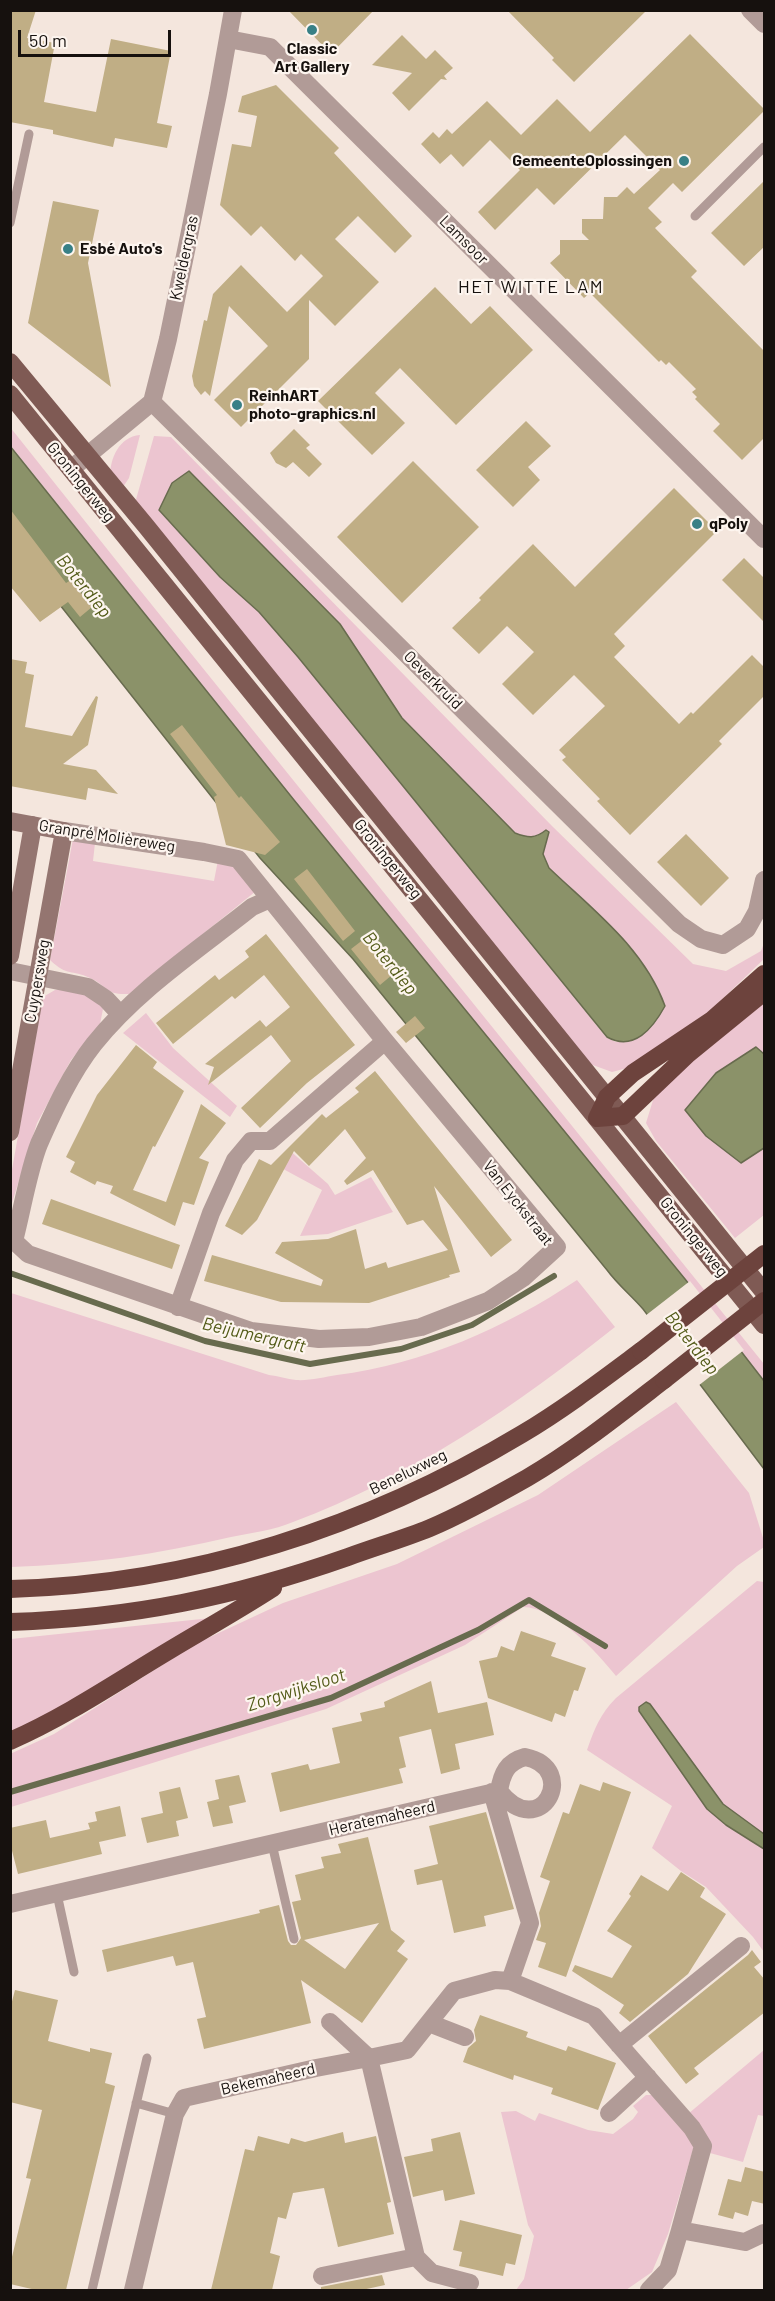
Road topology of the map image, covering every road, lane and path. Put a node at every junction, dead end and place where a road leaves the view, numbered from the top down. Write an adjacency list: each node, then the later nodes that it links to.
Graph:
1 (233, 10): 4 (street, Kweldergras)
2 (750, 10): 3 (street)
3 (765, 24)
4 (228, 39): 11 (street, Kweldergras); 14 (street, Lamsoor)
5 (29, 134): 8 (lane)
6 (765, 147): 7 (lane)
7 (695, 216)
8 (10, 223)
9 (10, 362): 12 (main road, Groningerweg)
10 (10, 394): 13 (main road, Groningerweg)
11 (152, 402): 12 (street); 18 (street, Oeverkruid)
12 (88, 455): 13 (street); 27 (main road, Groningerweg)
13 (70, 469): 29 (main road, Groningerweg)
14 (765, 539)
15 (10, 821): 16 (street, Granpré Molièreweg)
16 (33, 825): 17 (street, Granpré Molièreweg); 20 (street, Cuypersweg)
17 (63, 831): 19 (street, Granpré Molièreweg); 23 (street, Cuypersweg)
18 (765, 880)
19 (270, 899): 25 (street, Van Eyckstraat); 26 (street, Van Eyckstraat)
20 (10, 956)
21 (10, 971): 23 (street)
22 (765, 974): 27 (highway)
23 (38, 976): 25 (street); 30 (street, Cuypersweg)
24 (765, 992): 28 (highway)
25 (120, 1014): 34 (street, Van Eyckstraat)
26 (385, 1041): 34 (street); 34 (street, Van Eyckstraat)
27 (607, 1097): 28 (main road, Groningerweg); 29 (highway)
28 (623, 1116): 29 (highway); 32 (main road, Groningerweg)
29 (597, 1118): 35 (main road, Groningerweg)
30 (10, 1132)
31 (765, 1254): 37 (highway, Beneluxweg, bridge)
32 (765, 1292)
33 (765, 1301): 36 (highway, bridge)
34 (178, 1307)
35 (765, 1325)
36 (287, 1578): 38 (highway); 39 (highway)
37 (10, 1589)
38 (10, 1622)
39 (10, 1741)
40 (272, 1844): 41 (street, Heratemaheerd); 43 (lane); 46 (street, Heratemaheerd)
41 (57, 1894): 42 (street, Heratemaheerd); 45 (lane)
42 (10, 1905)
43 (294, 1939)
44 (741, 1946): 50 (street)
45 (74, 1972)
46 (510, 1981): 48 (street, Bekemaheerd); 50 (street, Bekemaheerd)
47 (330, 2022): 52 (street)
48 (429, 2023): 49 (street); 52 (street, Bekemaheerd)
49 (465, 2037)
50 (619, 2044): 53 (street, Bekemaheerd)
51 (147, 2058): 54 (lane)
52 (369, 2058): 56 (street, Bekemaheerd); 59 (street)
53 (648, 2077): 55 (street); 57 (street, Bekemaheerd)
54 (136, 2103): 56 (lane); 62 (lane)
55 (609, 2113)
56 (175, 2114): 63 (street)
57 (681, 2230): 58 (street); 64 (street, Bekemaheerd)
58 (765, 2233)
59 (416, 2257): 60 (street); 61 (street)
60 (322, 2277)
61 (470, 2283)
62 (92, 2290)
63 (133, 2290)
64 (649, 2290)

